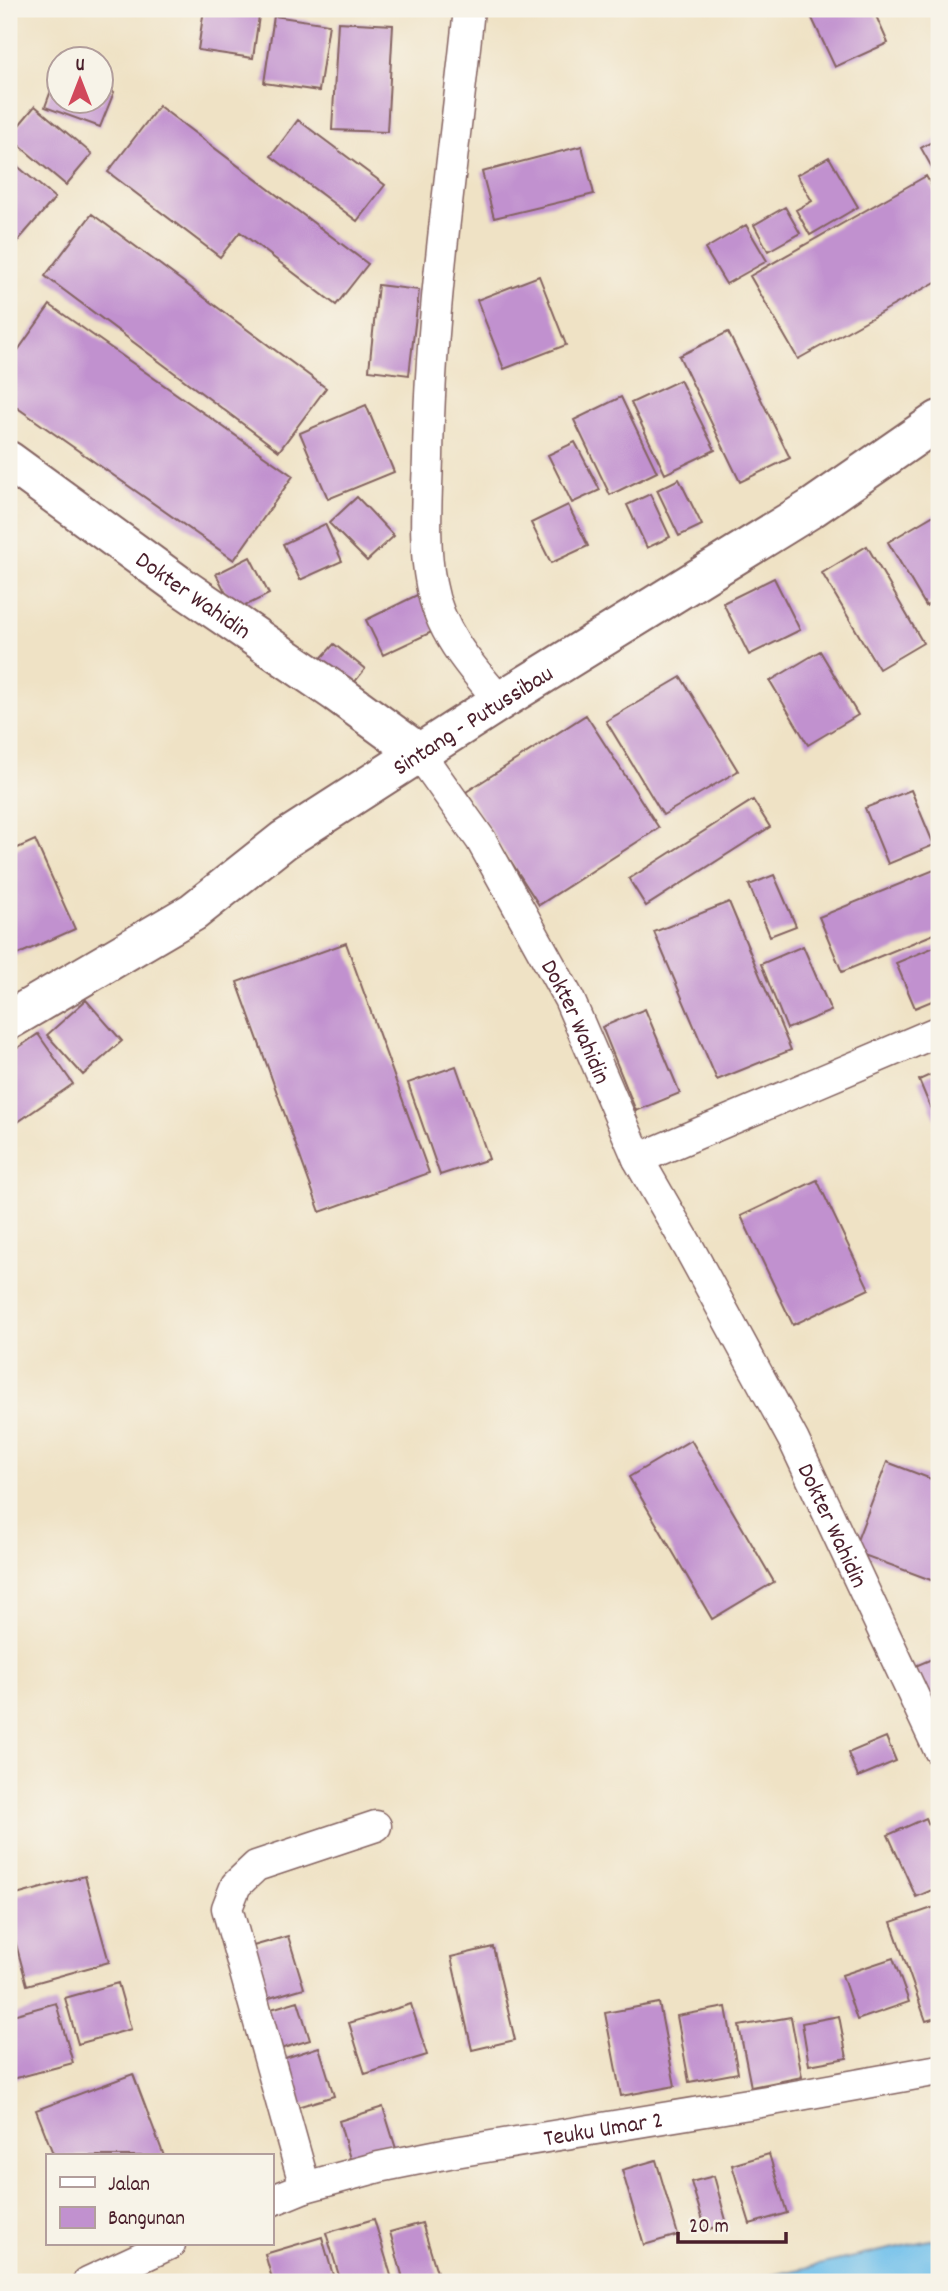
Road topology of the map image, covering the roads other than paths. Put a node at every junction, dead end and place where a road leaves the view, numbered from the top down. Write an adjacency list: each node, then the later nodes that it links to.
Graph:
1 (469, 9): 4 (street)
2 (939, 420): 4 (main road, Sintang - Putussibau)
3 (9, 461): 5 (main road, Dokter Wahidin)
4 (500, 701): 5 (main road, Sintang - Putussibau)
5 (419, 752): 6 (main road, Sintang - Putussibau); 8 (street, Dokter Wahidin)
6 (9, 1020)
7 (939, 1031): 8 (street)
8 (638, 1159): 9 (street, Dokter Wahidin)
9 (939, 1750)
10 (376, 1826): 12 (street)
11 (939, 2070): 12 (street, Teuku Umar 2)
12 (305, 2187): 13 (street, Teuku Umar 2)
13 (273, 2200)
14 (166, 2246): 15 (street)
15 (88, 2282)

